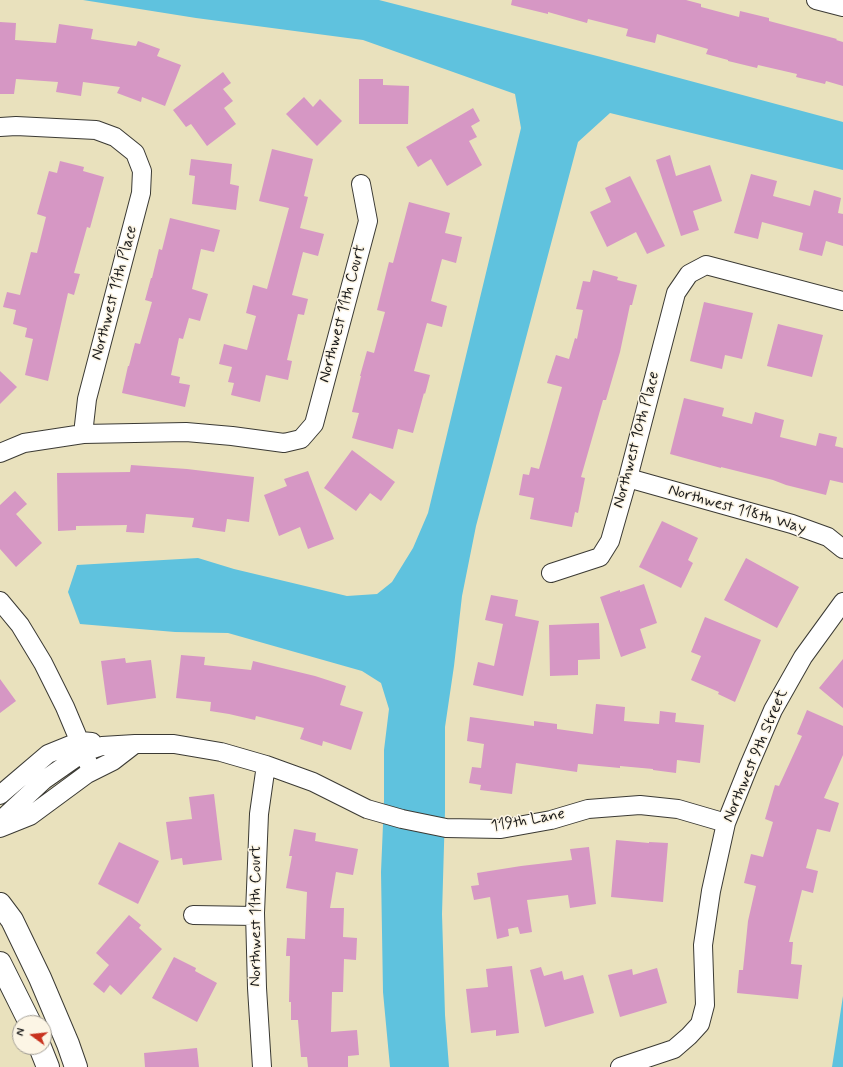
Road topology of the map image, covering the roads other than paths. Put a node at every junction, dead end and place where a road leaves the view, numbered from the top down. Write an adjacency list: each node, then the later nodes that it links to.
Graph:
1 (816, 0): 2 (street)
2 (843, 7)
3 (0, 127): 6 (street, Northwest 11th Place)
4 (361, 184): 6 (street, Northwest 11th Court)
5 (843, 301): 8 (street, Northwest 10th Place)
6 (83, 434): 7 (street)
7 (0, 453)
8 (628, 478): 9 (street, Northwest 118th Way); 10 (street, Northwest 10th Place)
9 (843, 549)
10 (551, 574)
11 (0, 601): 14 (street)
12 (843, 602): 19 (street, Northwest 9th Street)
13 (130, 744): 14 (street, 119th Lane); 15 (street, 119th Lane); 16 (street)
14 (82, 747): 16 (street); 17 (street); 18 (street)
15 (266, 765): 19 (street, 119th Lane); 23 (street, Northwest 11th Court)
16 (91, 771): 20 (street)
17 (0, 795)
18 (0, 821)
19 (726, 823): 30 (street, Northwest 9th Street)
20 (0, 828)
21 (0, 904): 28 (street)
22 (193, 915): 23 (street)
23 (255, 916): 29 (street, Northwest 11th Court)
24 (0, 963): 25 (street)
25 (26, 1015)
26 (43, 1055): 27 (street)
27 (48, 1067)
28 (76, 1067)
29 (262, 1067)
30 (620, 1067)

